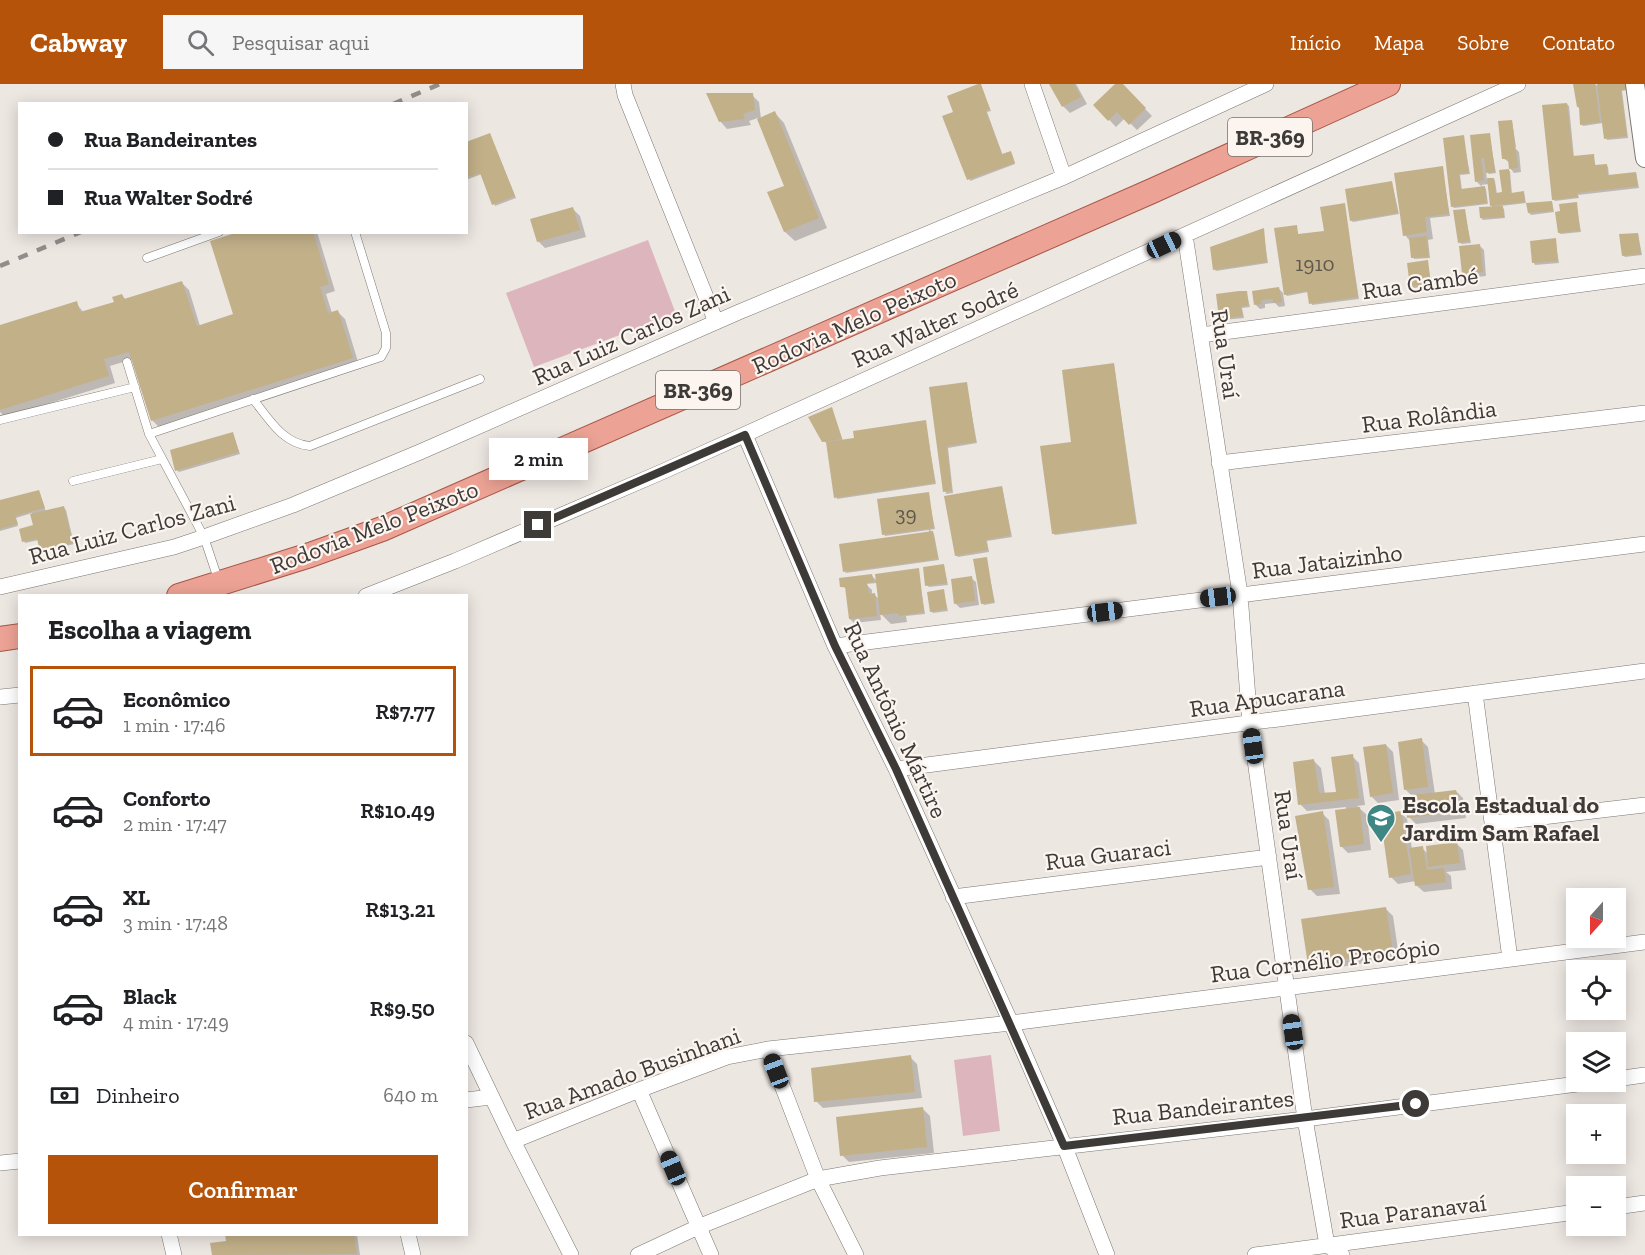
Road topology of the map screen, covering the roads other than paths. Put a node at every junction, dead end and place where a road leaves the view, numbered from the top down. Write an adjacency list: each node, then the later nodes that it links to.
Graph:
1 (623, 84): 14 (street)
2 (1032, 84): 8 (street)
3 (1266, 84): 8 (street, Rua Luiz Carlos Zani)
4 (1388, 84): 29 (main road, Rodovia Melo Peixoto / BR-369)
5 (1518, 84): 11 (street, Rua Walter Sodré)
6 (1635, 84): 7 (street)
7 (1644, 150)
8 (1064, 177): 14 (street, Rua Luiz Carlos Zani)
9 (213, 234): 12 (lane)
10 (356, 234): 19 (lane)
11 (1185, 235): 15 (street, Rua Uraí); 23 (street, Rua Walter Sodré)
12 (147, 258)
13 (1645, 276): 15 (street, Rua Cambé)
14 (716, 322): 27 (street, Rua Luiz Carlos Zani)
15 (1201, 335): 25 (street, Rua Uraí)
16 (127, 362): 18 (lane)
17 (480, 379): 19 (lane)
18 (135, 387): 21 (lane); 22 (lane)
19 (253, 399): 22 (lane)
20 (1645, 413): 25 (street, Rua Rolândia)
21 (0, 420)
22 (150, 434): 24 (lane)
23 (745, 435): 32 (street, Rua Walter Sodré); 36 (street, Rua Antônio Mártire)
24 (162, 459): 26 (lane); 27 (lane)
25 (1219, 463): 33 (street, Rua Uraí)
26 (73, 481)
27 (204, 537): 29 (lane); 30 (street, Rua Luiz Carlos Zani)
28 (1645, 544): 33 (street, Rua Jataizinho)
29 (219, 583): 31 (main road, Rodovia Melo Peixoto / BR-369)
30 (0, 587)
31 (184, 594)
32 (371, 594)
33 (1240, 594): 36 (street, Rua Jataizinho); 41 (street, Rua Uraí)
34 (18, 636): 35 (main road)
35 (0, 639)
36 (835, 646): 42 (street, Rua Antônio Mártire)
37 (1645, 672): 38 (street, Rua Apucarana)
38 (1475, 693): 41 (street, Rua Apucarana); 44 (street)
39 (18, 695): 40 (street)
40 (0, 697)
41 (1250, 723): 42 (street, Rua Apucarana); 45 (street, Rua Uraí)
42 (896, 769): 46 (street, Rua Antônio Mártire)
43 (1645, 805): 44 (street)
44 (1492, 823): 48 (street)
45 (1269, 857): 46 (street, Rua Guaraci); 49 (street, Rua Uraí)
46 (953, 897): 50 (street, Rua Antônio Mártire)
47 (1645, 942): 48 (street, Rua Cornélio Procópio)
48 (1510, 959): 49 (street, Rua Cornélio Procópio)
49 (1287, 988): 50 (street, Rua Cornélio Procópio); 59 (street, Rua Uraí)
50 (1011, 1023): 52 (street, Rua Cornélio Procópio); 61 (street, Rua Antônio Mártire)
51 (468, 1047): 57 (street)
52 (768, 1049): 56 (street, Rua Amado Businhani); 64 (street)
53 (1645, 1075): 54 (street)
54 (1626, 1078)
55 (1566, 1085): 59 (street, Rua Bandeirantes)
56 (639, 1090): 60 (street, Rua Amado Businhani); 68 (street)
57 (491, 1097): 58 (street); 60 (street)
58 (468, 1100)
59 (1305, 1119): 61 (street, Rua Bandeirantes); 71 (street, Rua Uraí)
60 (513, 1141): 74 (street)
61 (1064, 1146): 64 (street, Rua Bandeirantes); 78 (street, Rua Antônio Mártire)
62 (18, 1161): 63 (street)
63 (0, 1163)
64 (818, 1179): 68 (street, Rua Bandeirantes); 77 (street)
65 (1645, 1203): 66 (street)
66 (1626, 1206)
67 (1566, 1213): 71 (street, Rua Paranavaí)
68 (698, 1227): 75 (street, Rua Bandeirantes); 76 (street)
69 (169, 1236): 72 (street)
70 (408, 1236): 73 (street)
71 (1327, 1245): 79 (street, Rua Paranavaí); 80 (street)
72 (174, 1255)
73 (413, 1255)
74 (571, 1255)
75 (638, 1255)
76 (711, 1255)
77 (856, 1255)
78 (1107, 1255)
79 (1255, 1255)
80 (1342, 1255)

